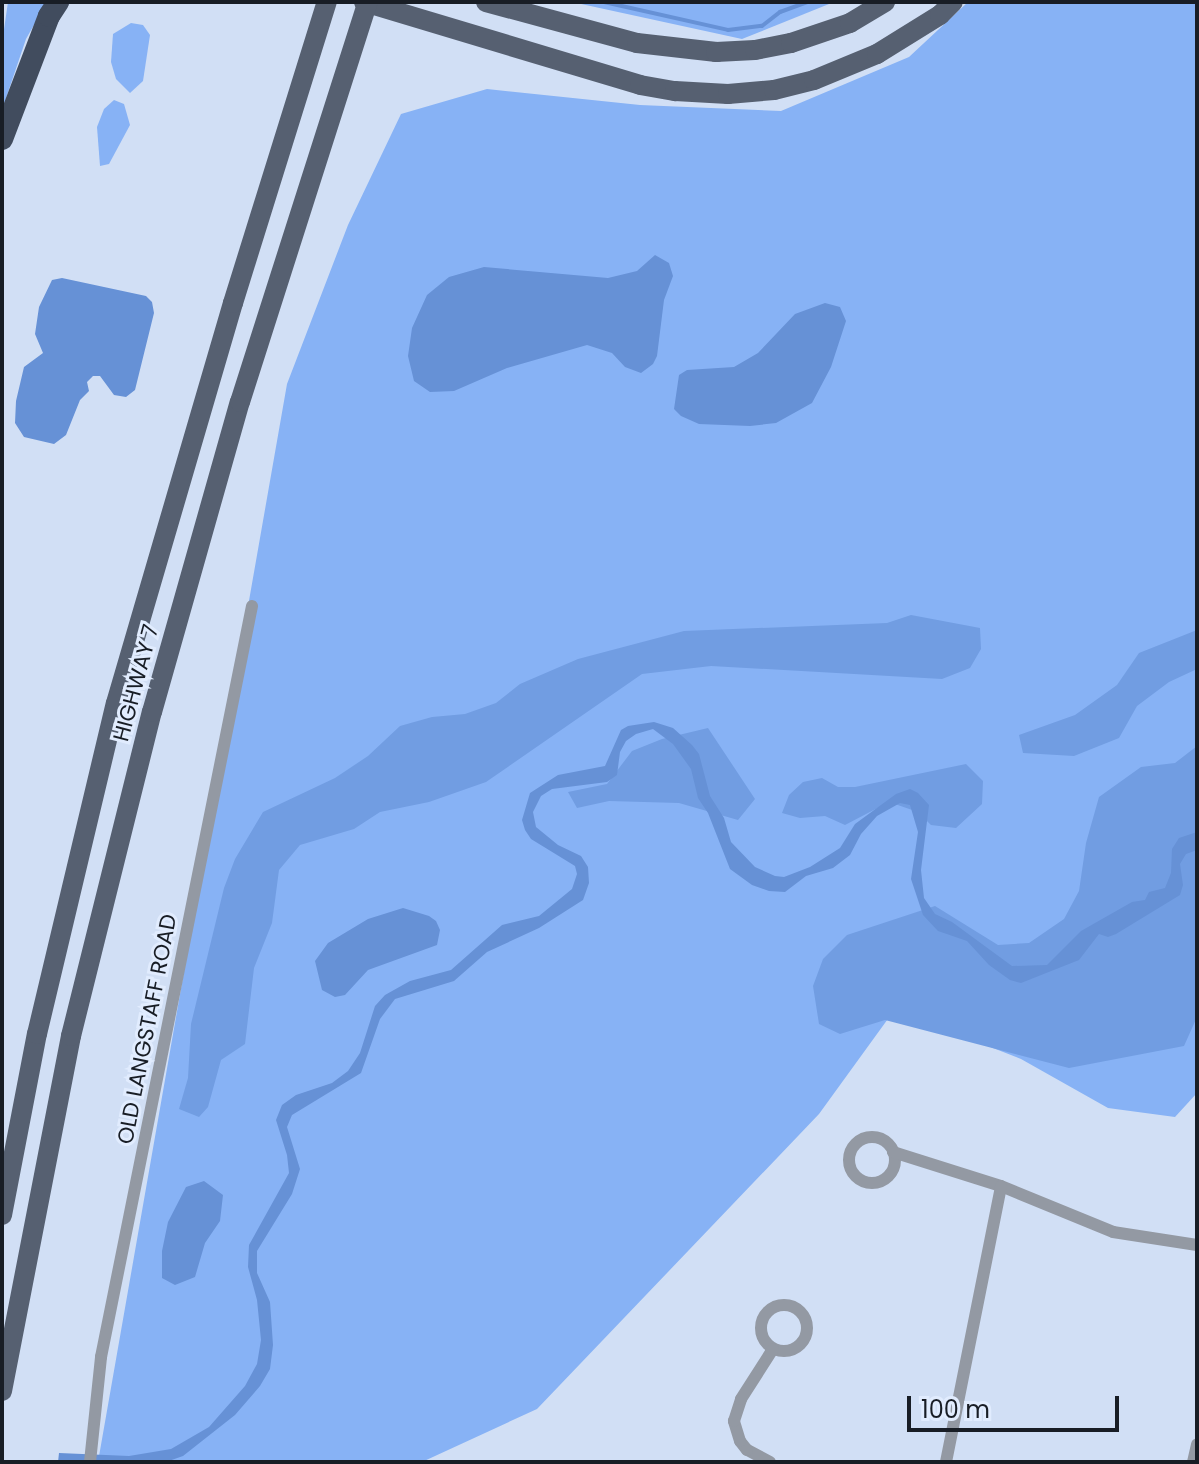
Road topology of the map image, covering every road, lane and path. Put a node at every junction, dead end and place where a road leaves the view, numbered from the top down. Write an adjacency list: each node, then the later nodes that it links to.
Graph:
1 (58, 2): 7 (highway)
2 (327, 2): 11 (main road, HIGHWAY 7)
3 (486, 2): 4 (main road)
4 (885, 2)
5 (953, 2): 6 (main road)
6 (366, 3): 14 (main road, HIGHWAY 7)
7 (2, 139)
8 (252, 606): 16 (street, OLD LANGSTAFF ROAD)
9 (893, 1152): 10 (street)
10 (1001, 1186): 12 (street); 18 (street)
11 (2, 1215)
12 (1197, 1245)
13 (773, 1349): 17 (street)
14 (2, 1391)
15 (1197, 1444): 19 (street)
16 (91, 1456)
17 (770, 1462)
18 (946, 1462)
19 (1193, 1462)

